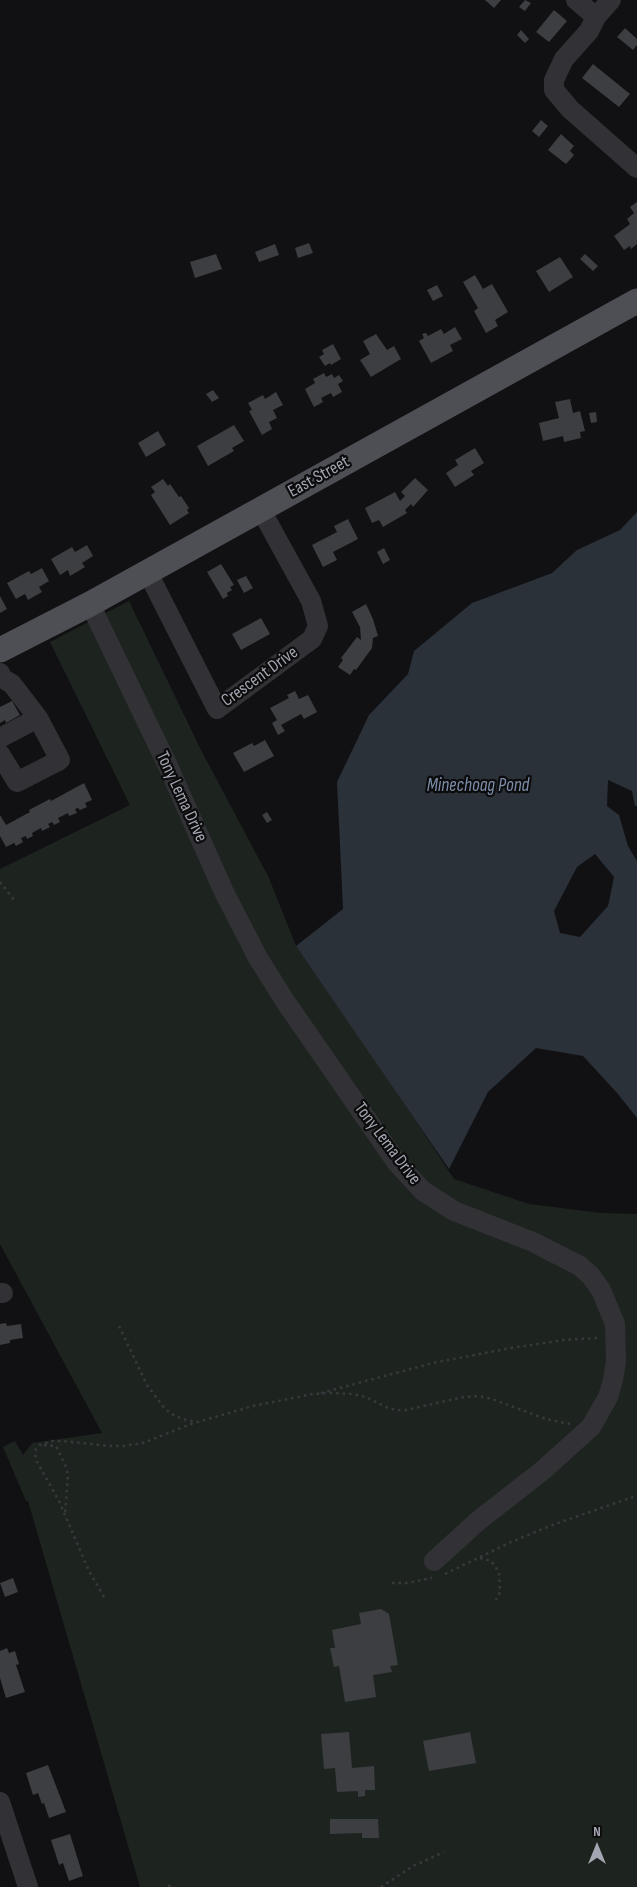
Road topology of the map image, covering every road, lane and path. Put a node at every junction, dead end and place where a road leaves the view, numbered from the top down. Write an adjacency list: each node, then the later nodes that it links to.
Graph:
1 (576, 0): 3 (street)
2 (611, 0): 3 (street)
3 (596, 17): 4 (street)
4 (637, 168)
5 (637, 301): 6 (main road, East Street)
6 (260, 510): 7 (main road, East Street); 7 (street, Crescent Drive)
7 (148, 571): 8 (main road, East Street)
8 (90, 604): 9 (main road, East Street); 18 (street, Tony Lema Drive)
9 (0, 650)
10 (0, 658): 11 (street)
11 (6, 679): 12 (street)
12 (38, 718): 13 (street); 14 (street)
13 (0, 738)
14 (0, 754)
15 (0, 882): 16 (path)
16 (14, 900)
17 (119, 1326): 20 (path)
18 (616, 1341): 19 (path); 21 (street, Tony Lema Drive)
19 (313, 1394): 20 (path); 21 (path)
20 (198, 1422): 22 (path)
21 (591, 1427): 26 (street, Tony Lema Drive)
22 (40, 1445): 24 (path); 24 (path)
23 (632, 1497): 25 (path)
24 (65, 1516): 28 (path)
25 (479, 1558): 26 (path); 29 (path)
26 (436, 1571): 27 (path)
27 (392, 1582)
28 (104, 1596)
29 (496, 1600)
30 (0, 1802): 32 (street)
31 (444, 1852): 33 (path)
32 (28, 1887)
33 (381, 1887)

